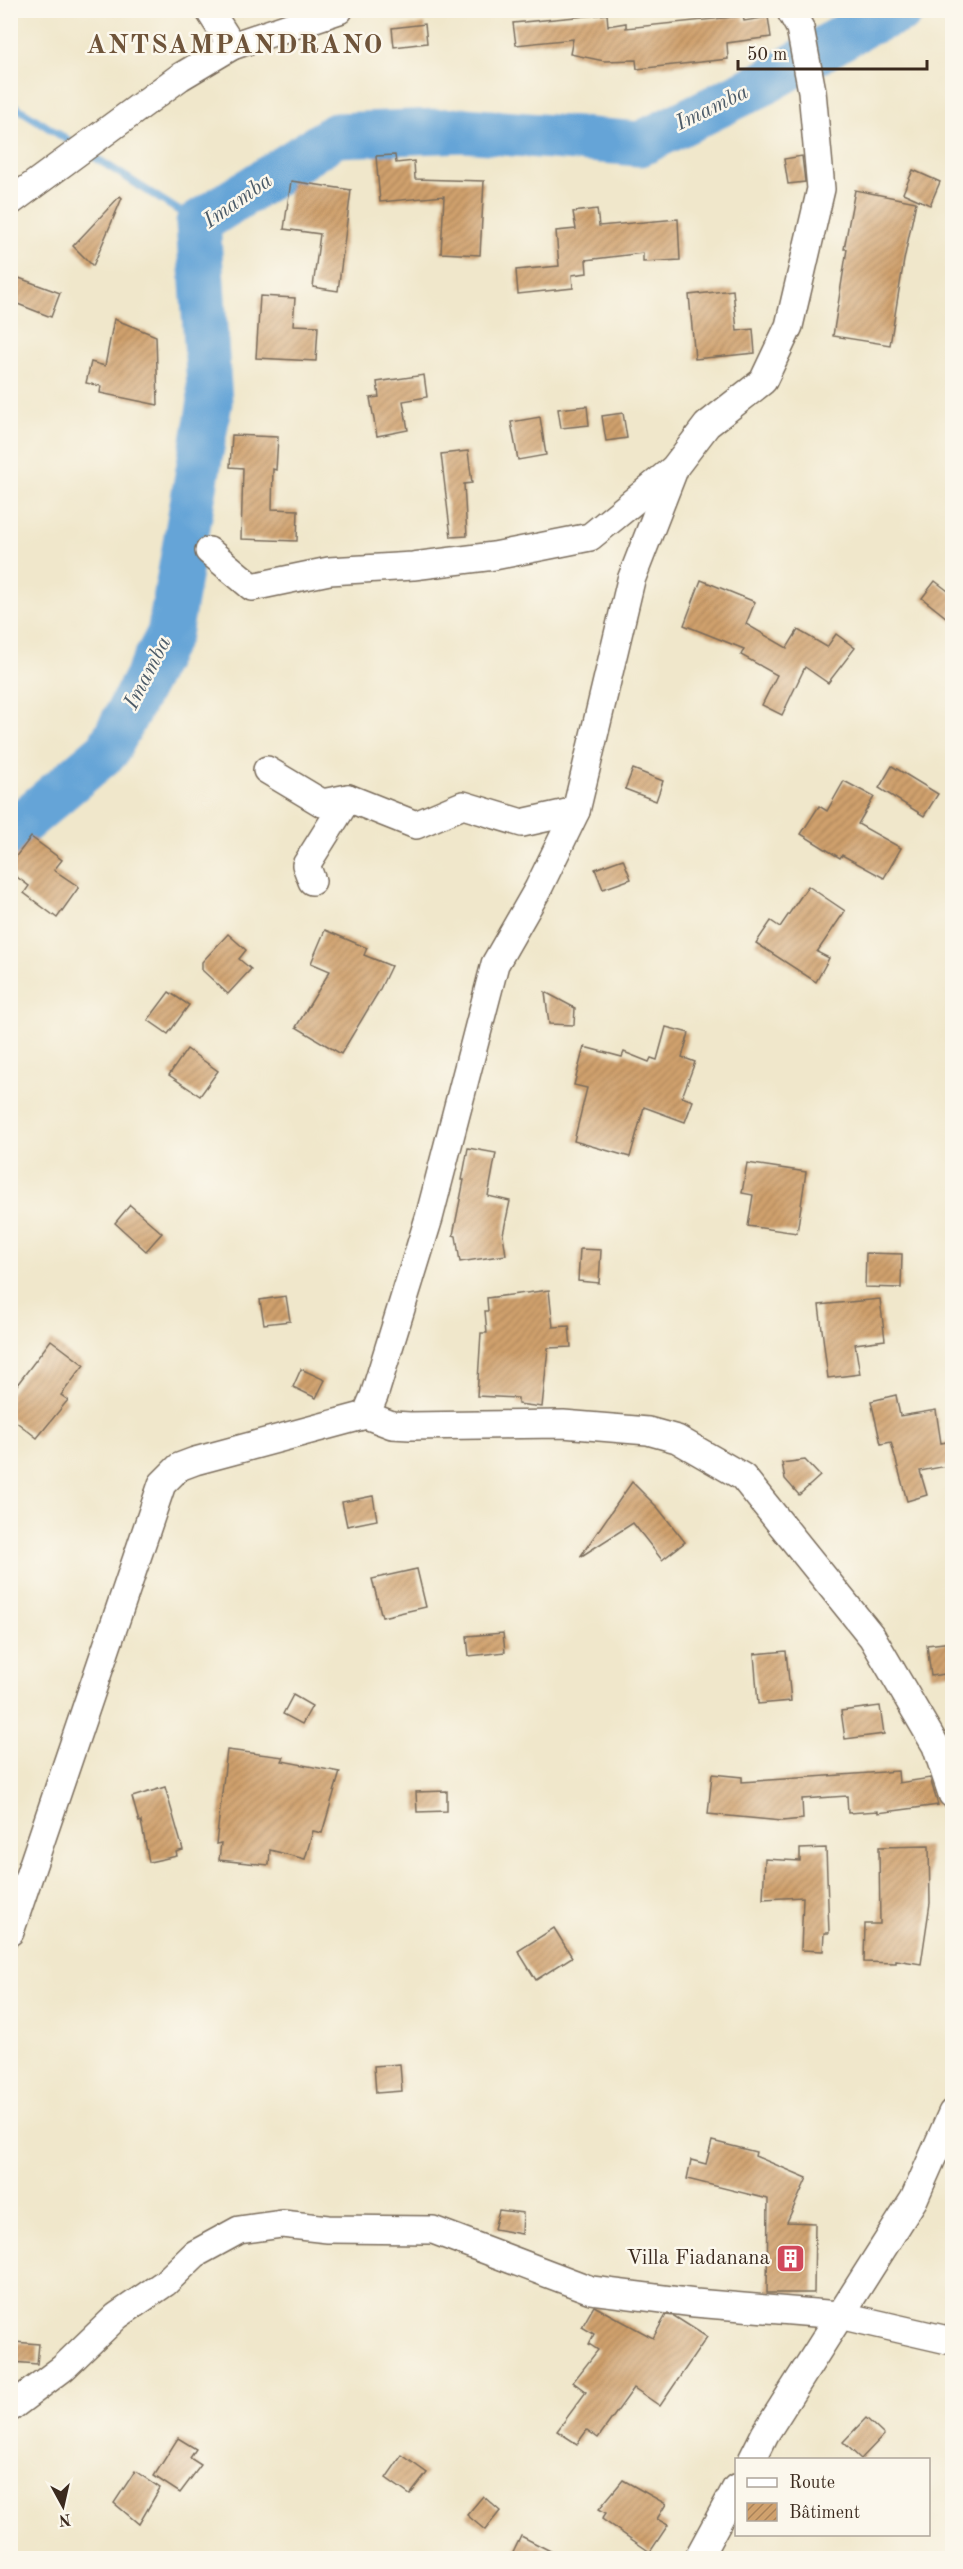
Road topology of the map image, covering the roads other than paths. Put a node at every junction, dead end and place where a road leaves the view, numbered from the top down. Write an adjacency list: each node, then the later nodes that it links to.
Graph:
1 (210, 10): 4 (street)
2 (339, 10): 4 (street)
3 (795, 19): 6 (street)
4 (232, 46): 5 (street)
5 (16, 198)
6 (675, 467): 7 (street); 10 (street)
7 (209, 551)
8 (267, 770): 9 (street)
9 (348, 798): 10 (street); 11 (street)
10 (576, 811): 12 (street)
11 (312, 881)
12 (366, 1415): 13 (street); 14 (street)
13 (952, 1794)
14 (10, 1932)
15 (952, 2113): 16 (street)
16 (839, 2315): 17 (street); 18 (street); 19 (street)
17 (952, 2341)
18 (10, 2408)
19 (753, 2458)
20 (735, 2490): 21 (street)
21 (699, 2559)

